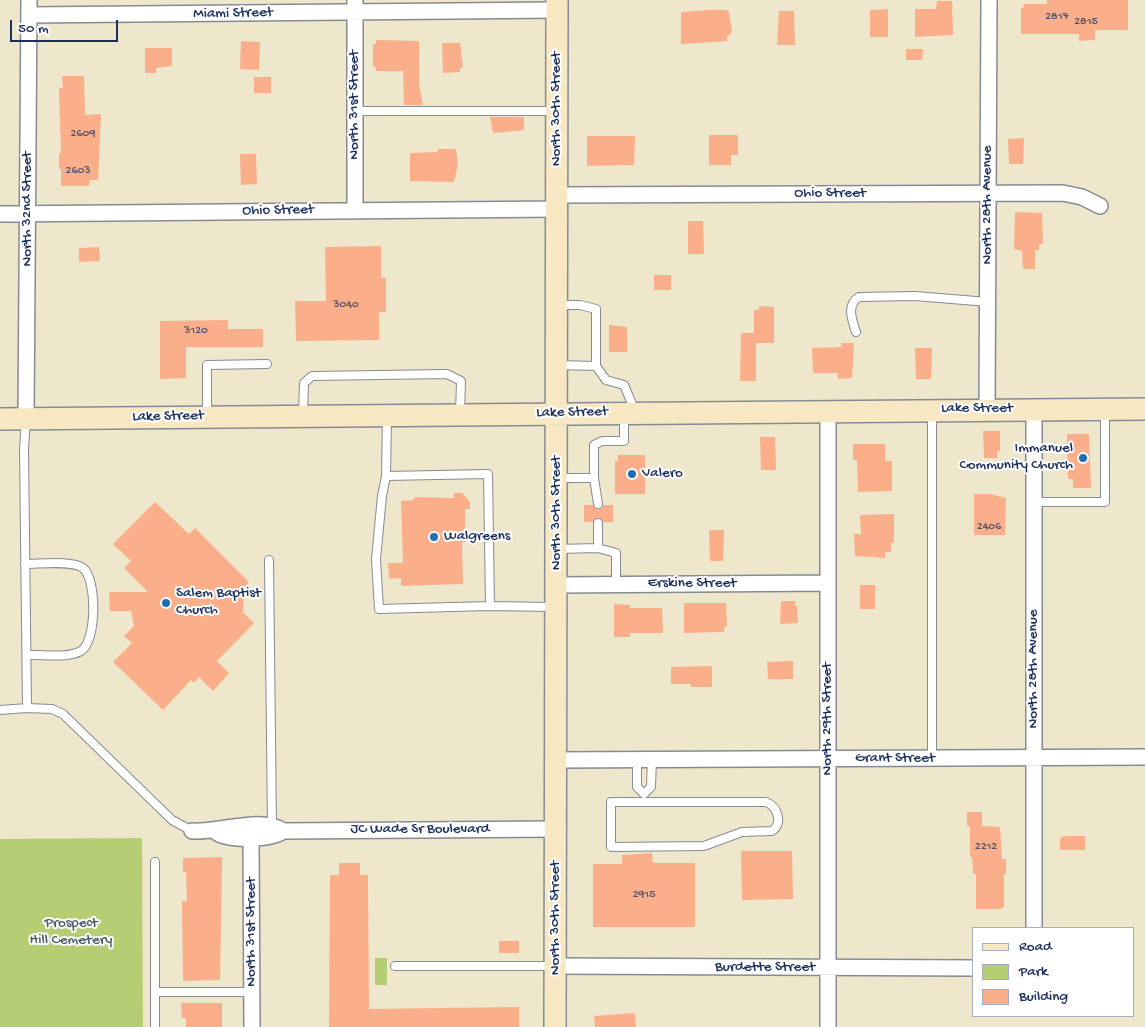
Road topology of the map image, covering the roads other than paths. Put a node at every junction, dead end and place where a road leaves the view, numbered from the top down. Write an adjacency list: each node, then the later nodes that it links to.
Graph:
1 (29, 0): 5 (street, North 32nd Street)
2 (989, 0): 8 (street, North 28th Avenue)
3 (557, 5): 4 (street, Miami Street); 7 (main road, North 30th Street)
4 (355, 6): 5 (street, Miami Street); 6 (street, North 31st Street)
5 (28, 16): 13 (street, North 32nd Street)
6 (355, 111): 7 (lane); 11 (street, North 31st Street)
7 (557, 111): 9 (main road, North 30th Street)
8 (989, 192): 9 (street, Ohio Street); 10 (street, Ohio Street); 14 (street, North 28th Avenue)
9 (556, 202): 11 (street, Ohio Street); 15 (main road, North 30th Street)
10 (1100, 206)
11 (355, 210): 13 (street, Ohio Street)
12 (0, 214): 13 (street, Ohio Street)
13 (28, 214): 32 (street, North 32nd Street)
14 (988, 302): 16 (lane); 20 (street, North 28th Avenue)
15 (556, 305): 18 (main road, North 30th Street); 19 (lane)
16 (856, 332)
17 (267, 364): 31 (lane)
18 (557, 365): 19 (lane); 27 (main road, North 30th Street)
19 (596, 366): 26 (lane)
20 (987, 409): 21 (main road, Lake Street); 25 (main road, Lake Street)
21 (1034, 409): 22 (main road, Lake Street); 37 (street, North 28th Avenue)
22 (1105, 409): 23 (main road, Lake Street); 37 (lane)
23 (1145, 409)
24 (828, 410): 25 (main road, Lake Street); 26 (main road, Lake Street); 44 (street, North 29th Street)
25 (932, 410): 53 (lane)
26 (630, 412): 27 (main road, Lake Street); 36 (lane)
27 (556, 413): 28 (main road, Lake Street); 35 (main road, North 30th Street)
28 (460, 414): 29 (main road, Lake Street); 30 (lane)
29 (387, 415): 30 (main road, Lake Street); 34 (lane)
30 (303, 416): 31 (main road, Lake Street)
31 (207, 417): 32 (main road, Lake Street)
32 (26, 418): 33 (main road, Lake Street); 43 (lane)
33 (0, 419)
34 (386, 476): 47 (lane); 47 (lane)
35 (556, 478): 36 (lane); 41 (main road, North 30th Street)
36 (594, 478): 38 (lane)
37 (1034, 502): 54 (street, North 28th Avenue)
38 (598, 504)
39 (598, 523): 40 (lane)
40 (598, 548): 41 (lane); 45 (lane)
41 (557, 549): 46 (main road, North 30th Street)
42 (269, 560): 59 (lane)
43 (26, 564): 49 (lane); 49 (lane)
44 (828, 583): 45 (street, Erskine Street); 55 (street, North 29th Street)
45 (616, 584): 46 (street, Erskine Street)
46 (557, 585): 48 (main road, North 30th Street)
47 (490, 606): 48 (lane)
48 (556, 607): 56 (main road, North 30th Street)
49 (27, 654): 50 (lane)
50 (27, 708): 51 (lane); 61 (lane)
51 (0, 710)
52 (1144, 757): 54 (street, Grant Street)
53 (932, 758): 54 (street, Grant Street); 55 (street, Grant Street)
54 (1034, 758): 65 (street, North 28th Avenue)
55 (828, 759): 57 (street, Grant Street); 69 (street, North 29th Street)
56 (556, 760): 57 (street, Grant Street); 60 (main road, North 30th Street)
57 (644, 760): 58 (lane); 58 (lane)
58 (645, 798): 58 (lane)
59 (278, 828): 60 (street, JC Wade Sr Boulevard); 62 (street, JC Wade Sr Boulevard); 63 (street, JC Wade Sr Boulevard)
60 (556, 829): 67 (main road, North 30th Street)
61 (192, 831): 62 (street, JC Wade Sr Boulevard)
62 (216, 832): 63 (street, JC Wade Sr Boulevard)
63 (251, 837): 71 (street, North 31st Street)
64 (155, 862): 70 (lane)
65 (1034, 927)
66 (395, 966): 67 (lane)
67 (555, 966): 69 (street, Burdette Street); 74 (main road, North 30th Street)
68 (972, 968): 69 (street, Burdette Street)
69 (828, 969): 75 (street, North 29th Street)
70 (155, 992): 71 (lane); 72 (lane)
71 (252, 992): 73 (street, North 31st Street)
72 (156, 1027)
73 (252, 1027)
74 (555, 1027)
75 (828, 1027)

